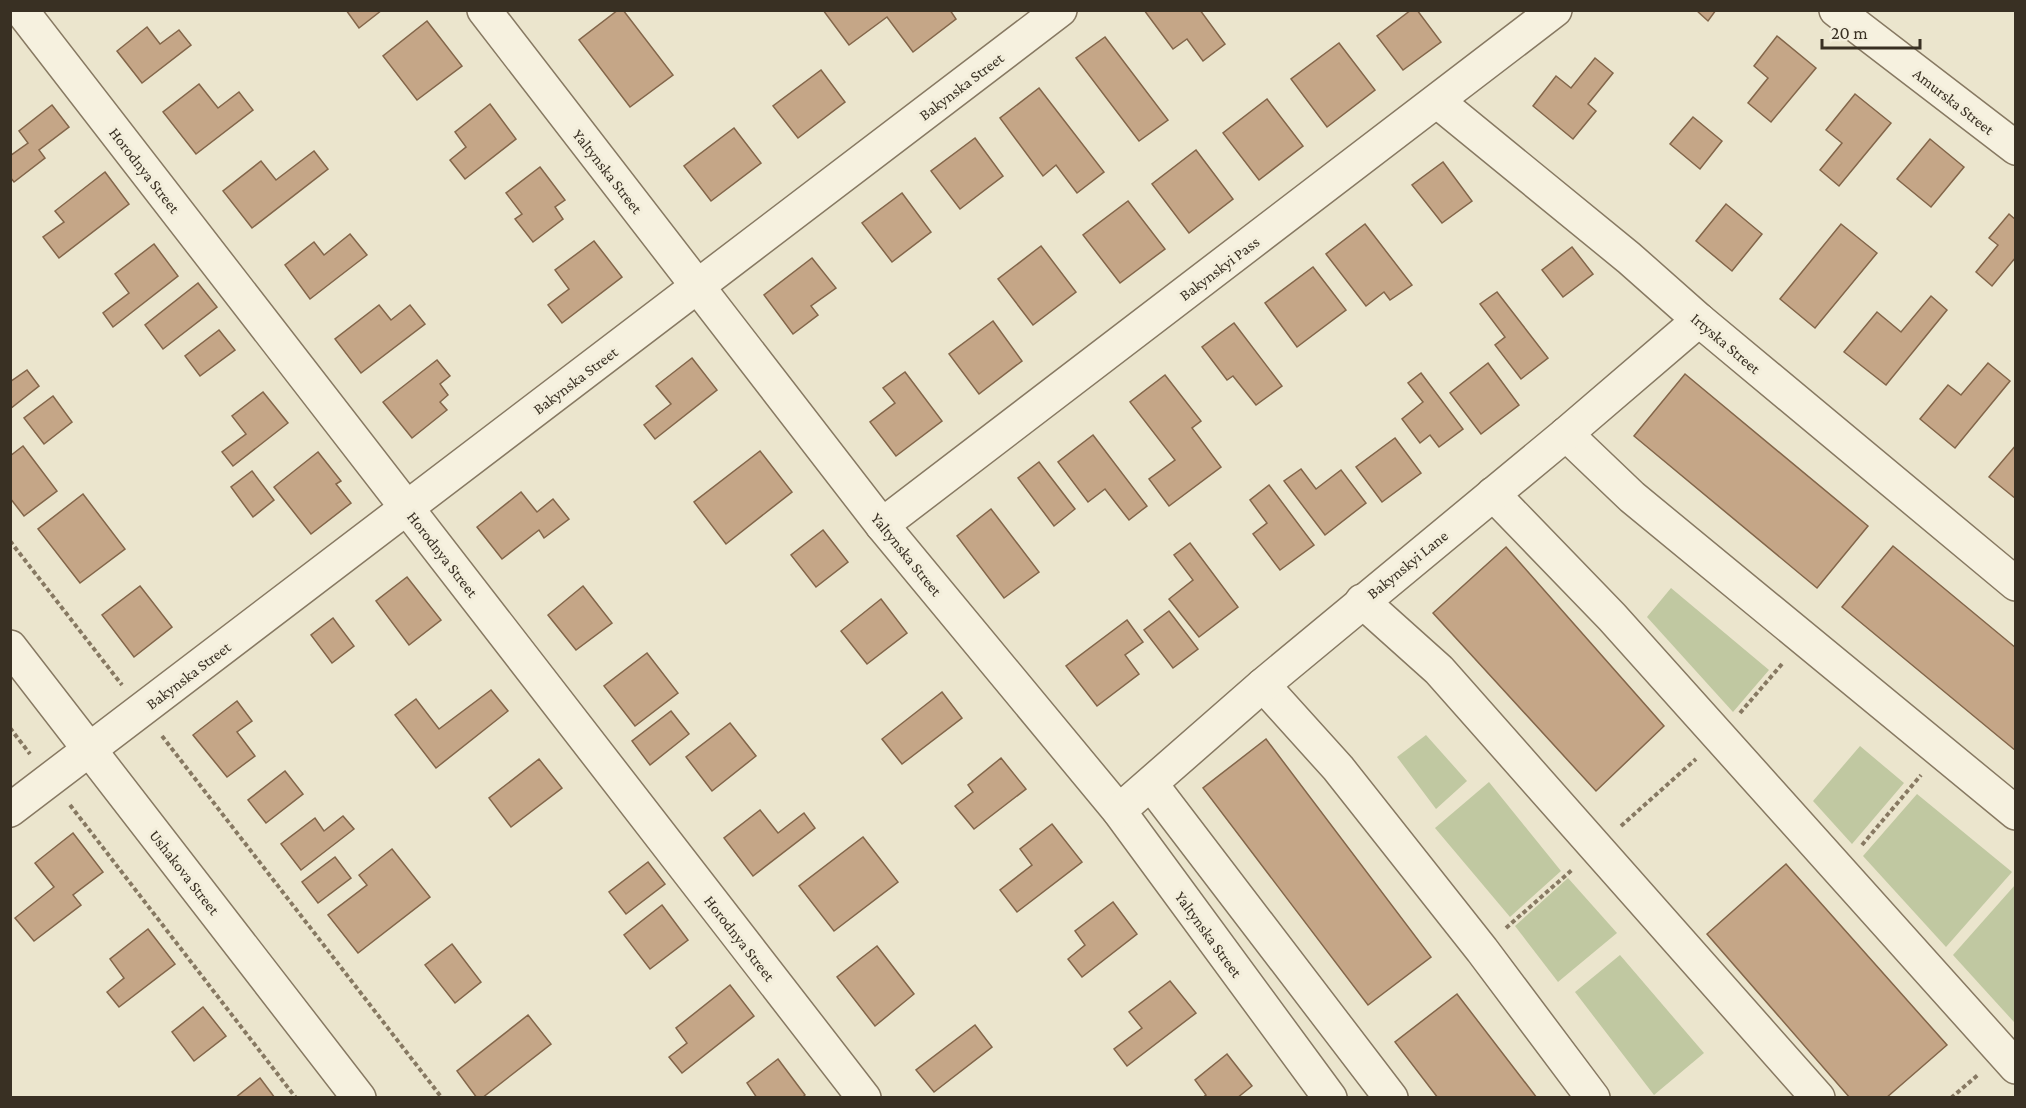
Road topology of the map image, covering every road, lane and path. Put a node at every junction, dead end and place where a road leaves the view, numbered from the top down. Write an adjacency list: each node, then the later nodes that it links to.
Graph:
1 (21, 10): 12 (street, Horodnya Street)
2 (1060, 10): 8 (street, Bakynska Street)
3 (1556, 10): 6 (street, Bakynskyi Pass)
4 (1836, 10): 7 (street, Amurska Street)
5 (486, 11): 8 (street, Yaltynska Street)
6 (1437, 101): 9 (street, Irtyska Street); 13 (street, Bakynskyi Pass)
7 (2016, 148)
8 (698, 287): 12 (street, Bakynska Street); 13 (street, Yaltynska Street)
9 (1699, 320): 10 (street, Bakynskyi Lane); 15 (street, Irtyska Street)
10 (1566, 434): 11 (street, Bakynskyi Lane); 17 (street)
11 (1493, 494): 16 (street, Bakynskyi Lane); 22 (street)
12 (407, 508): 20 (street, Bakynska Street); 35 (street, Horodnya Street)
13 (882, 525): 28 (street, Yaltynska Street)
14 (10, 541): 20 (path)
15 (2016, 584)
16 (1362, 601): 19 (street, Bakynskyi Lane); 39 (street)
17 (1803, 638): 22 (path); 24 (street)
18 (10, 647): 23 (street, Ushakova Street)
19 (1263, 685): 26 (street, Bakynskyi Lane); 38 (street)
20 (142, 710): 23 (street, Bakynska Street); 34 (path)
21 (10, 729): 25 (path)
22 (1720, 737): 30 (street)
23 (90, 750): 25 (street, Bakynska Street); 33 (street, Ushakova Street)
24 (1941, 752): 29 (street); 30 (path)
25 (50, 780): 27 (street, Bakynska Street); 32 (path)
26 (1150, 784): 28 (street, Bakynskyi Lane); 37 (street)
27 (10, 810)
28 (1119, 811): 36 (street, Yaltynska Street)
29 (2016, 813)
30 (1840, 871): 31 (street)
31 (2016, 1067)
32 (296, 1098)
33 (359, 1098)
34 (442, 1098)
35 (864, 1098)
36 (1330, 1098)
37 (1391, 1098)
38 (1593, 1098)
39 (1818, 1098)

